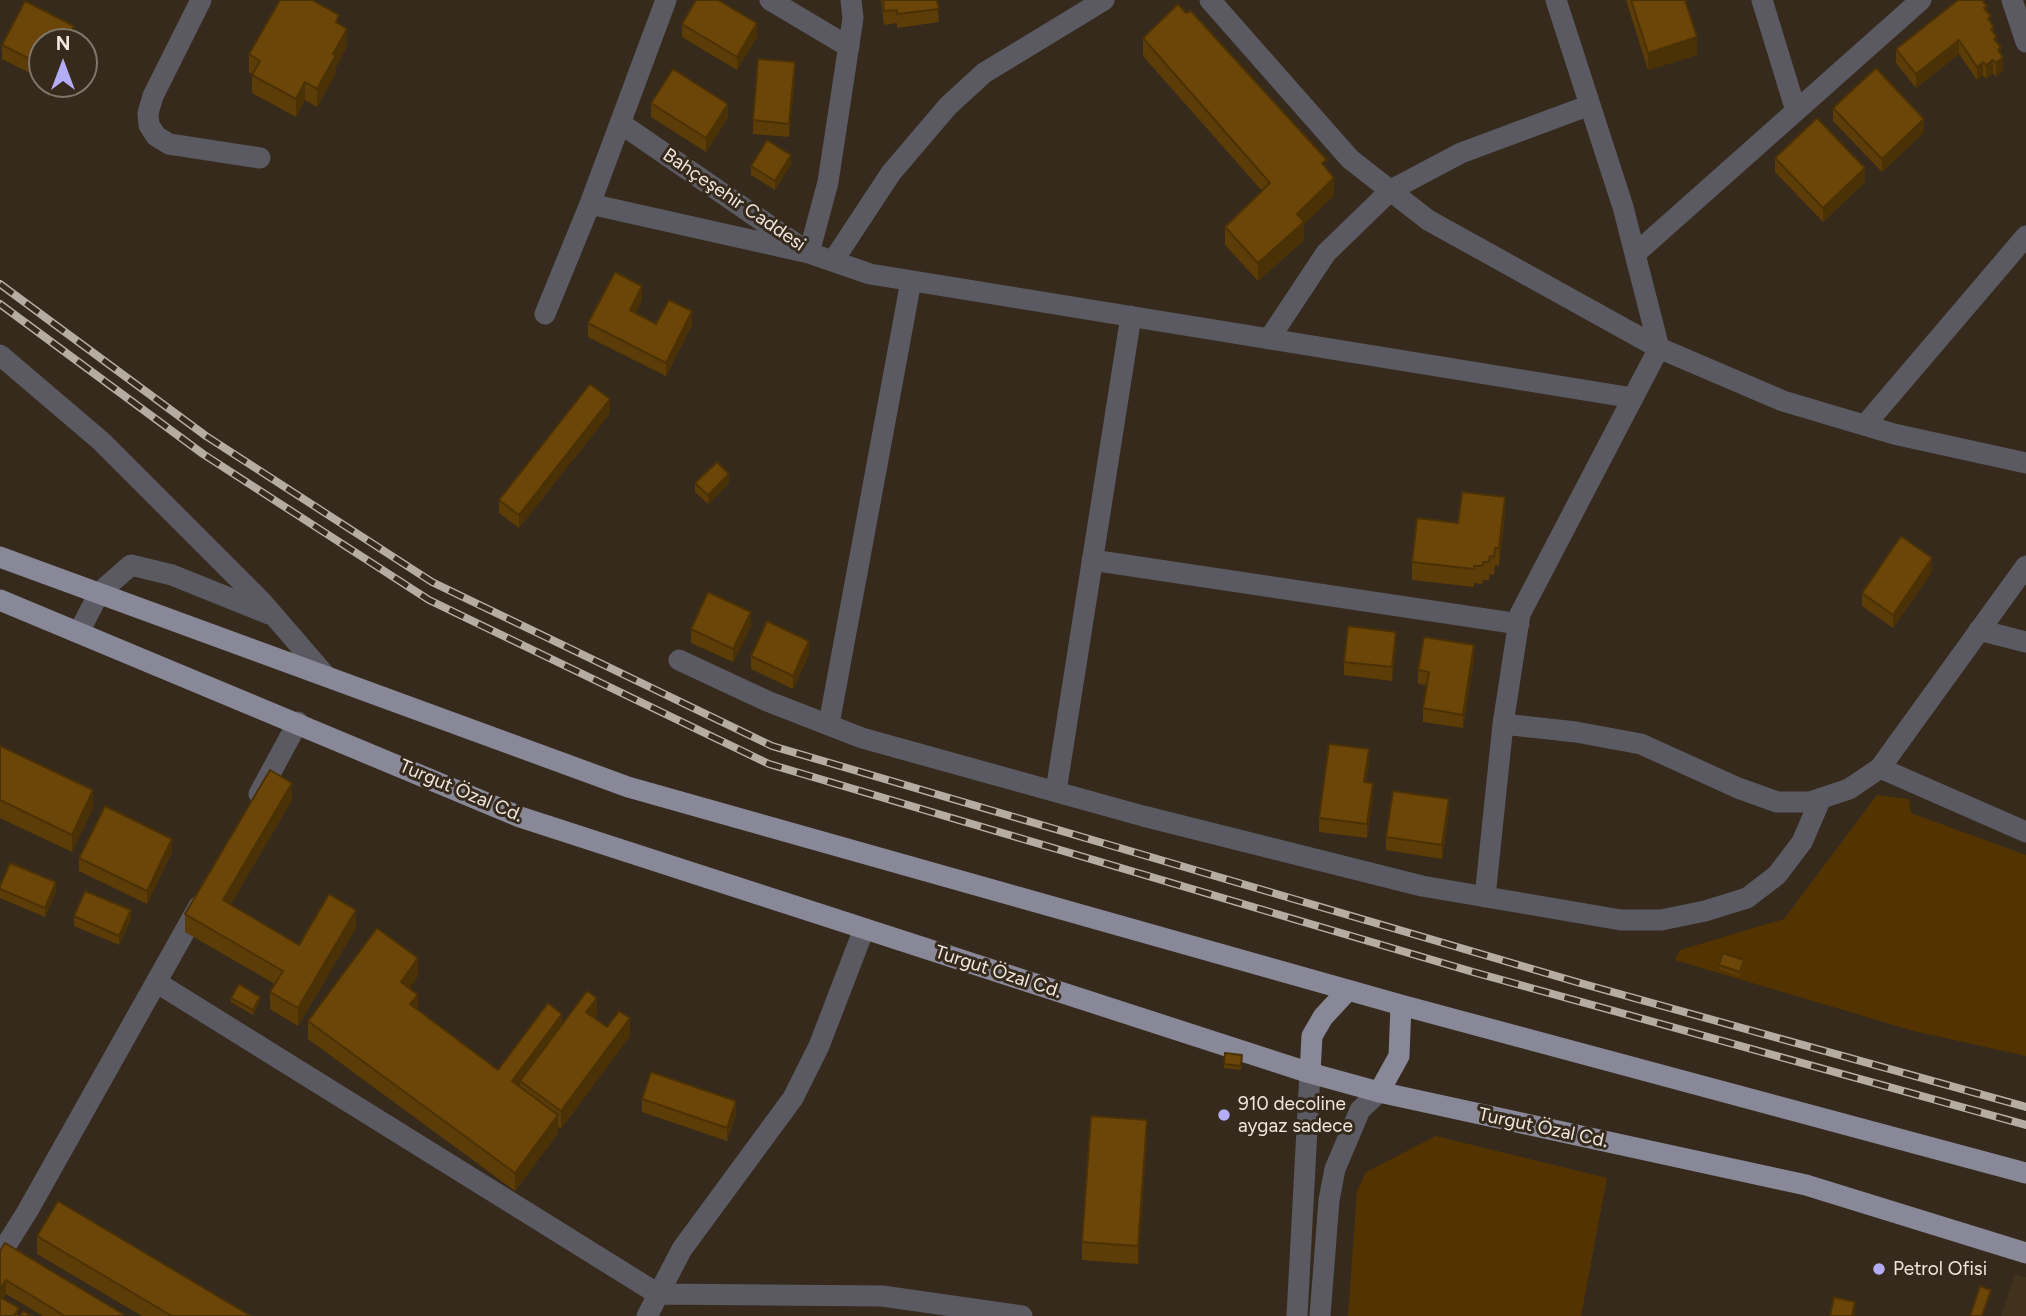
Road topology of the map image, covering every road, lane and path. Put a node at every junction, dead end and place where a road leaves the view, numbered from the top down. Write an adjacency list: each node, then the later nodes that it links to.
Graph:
1 (201, 0): 16 (street)
2 (666, 0): 15 (street)
3 (770, 0): 12 (street)
4 (851, 0): 12 (street, Bahçeşehir Caddesi)
5 (1104, 0): 22 (street)
6 (1210, 0): 17 (street)
7 (1556, 0): 13 (street)
8 (1762, 0): 14 (street)
9 (1921, 0): 14 (street)
10 (2012, 0): 11 (street)
11 (2026, 42)
12 (849, 47): 20 (street, Bahçeşehir Caddesi)
13 (1590, 105): 17 (street); 21 (street)
14 (1796, 111): 21 (street)
15 (620, 123): 18 (street); 20 (street, Bahçeşehir Caddesi)
16 (260, 158)
17 (1391, 190): 26 (street); 27 (street)
18 (590, 204): 20 (street); 24 (street)
19 (2026, 236): 30 (street)
20 (809, 253): 22 (street)
21 (1635, 254): 27 (street)
22 (833, 261): 23 (street)
23 (911, 281): 25 (street); 45 (street)
24 (545, 314)
25 (1130, 316): 26 (street); 33 (street)
26 (1269, 339): 29 (street)
27 (1659, 348): 29 (street); 30 (street)
28 (0, 355): 37 (street)
29 (1633, 398): 38 (street)
30 (1865, 425): 31 (street)
31 (2026, 463)
32 (0, 557): 35 (main road)
33 (1092, 560): 38 (street); 48 (street)
34 (2026, 566): 39 (street)
35 (99, 593): 37 (street); 40 (street); 43 (main road)
36 (0, 600): 40 (main road, Turgut Özal Cd.)
37 (274, 616): 43 (street)
38 (1519, 624): 46 (street)
39 (1979, 630): 41 (street); 47 (street)
40 (79, 632): 44 (main road, Turgut Özal Cd.)
41 (2026, 642)
42 (679, 660): 45 (street)
43 (326, 676): 56 (main road)
44 (298, 722): 50 (street); 54 (main road, Turgut Özal Cd.)
45 (829, 724): 48 (street)
46 (1503, 724): 49 (street); 53 (street)
47 (1880, 768): 49 (street); 51 (street)
48 (1056, 791): 53 (street)
49 (1821, 798): 53 (street)
50 (252, 806)
51 (2026, 832)
52 (207, 890): 55 (street)
53 (1485, 897)
54 (864, 929): 58 (main road, Turgut Özal Cd.); 63 (street)
55 (156, 982): 62 (street); 63 (street)
56 (1348, 990): 57 (main road); 58 (main road)
57 (1401, 1005): 59 (main road); 60 (main road)
58 (1310, 1073): 59 (main road, Turgut Özal Cd.); 66 (street)
59 (1379, 1092): 61 (main road, Turgut Özal Cd.); 67 (street)
60 (2026, 1173)
61 (2026, 1253)
62 (0, 1255)
63 (658, 1294): 64 (street); 65 (street)
64 (647, 1316)
65 (1022, 1316)
66 (1297, 1316)
67 (1320, 1316)

